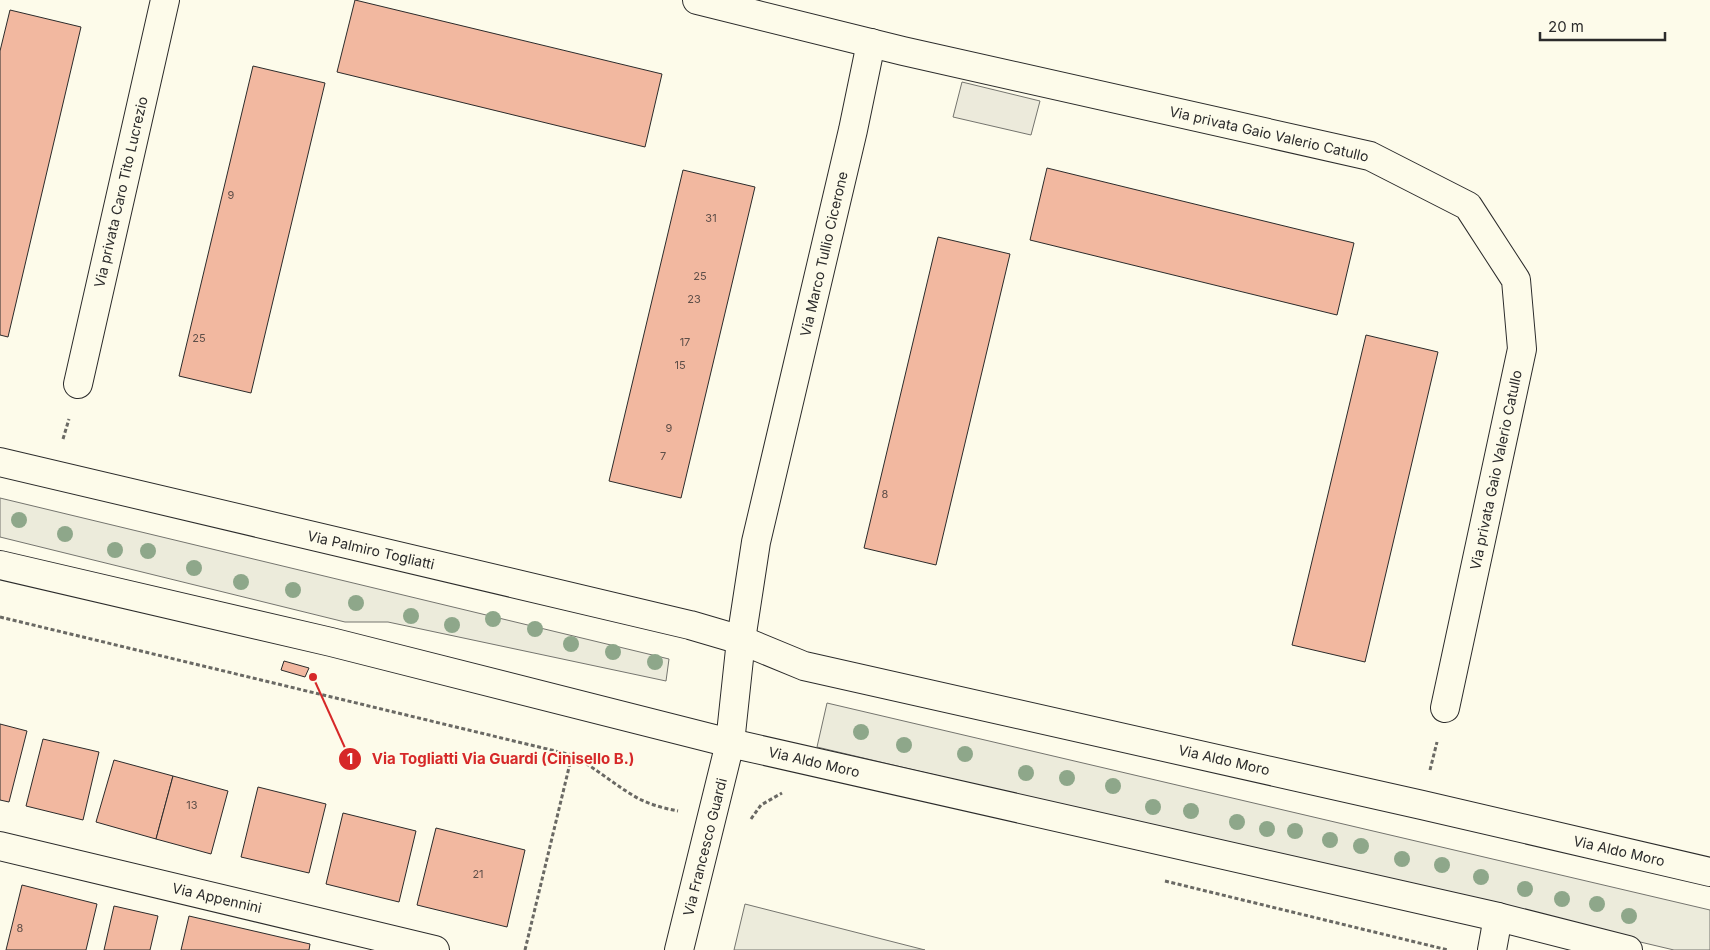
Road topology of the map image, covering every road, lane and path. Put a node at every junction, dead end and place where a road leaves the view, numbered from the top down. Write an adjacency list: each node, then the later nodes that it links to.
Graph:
1 (165, 0): 4 (street, Via privata Caro Tito Lucrezio)
2 (697, 0): 3 (street)
3 (870, 43): 9 (street, Via Marco Tullio Cicerone); 10 (street, Via privata Gaio Valerio Catullo)
4 (78, 384): 6 (path)
5 (0, 462): 6 (street, Via Palmiro Togliatti)
6 (54, 475): 9 (street, Via Palmiro Togliatti)
7 (0, 565): 11 (street)
8 (0, 617): 12 (path)
9 (741, 640): 11 (street, Via Marco Tullio Cicerone); 14 (street, Via Aldo Moro)
10 (1445, 708): 14 (path)
11 (730, 743): 19 (street, Via Aldo Moro); 22 (street, Via Francesco Guardi)
12 (572, 755): 15 (path); 21 (path)
13 (776, 795): 16 (path)
14 (1422, 804): 18 (street, Via Aldo Moro)
15 (684, 812)
16 (749, 827)
17 (0, 846): 20 (street, Via Appennini)
18 (1710, 872)
19 (1498, 917): 23 (street); 24 (street, Via Aldo Moro)
20 (435, 950)
21 (525, 950)
22 (679, 950)
23 (1492, 950)
24 (1628, 950)

